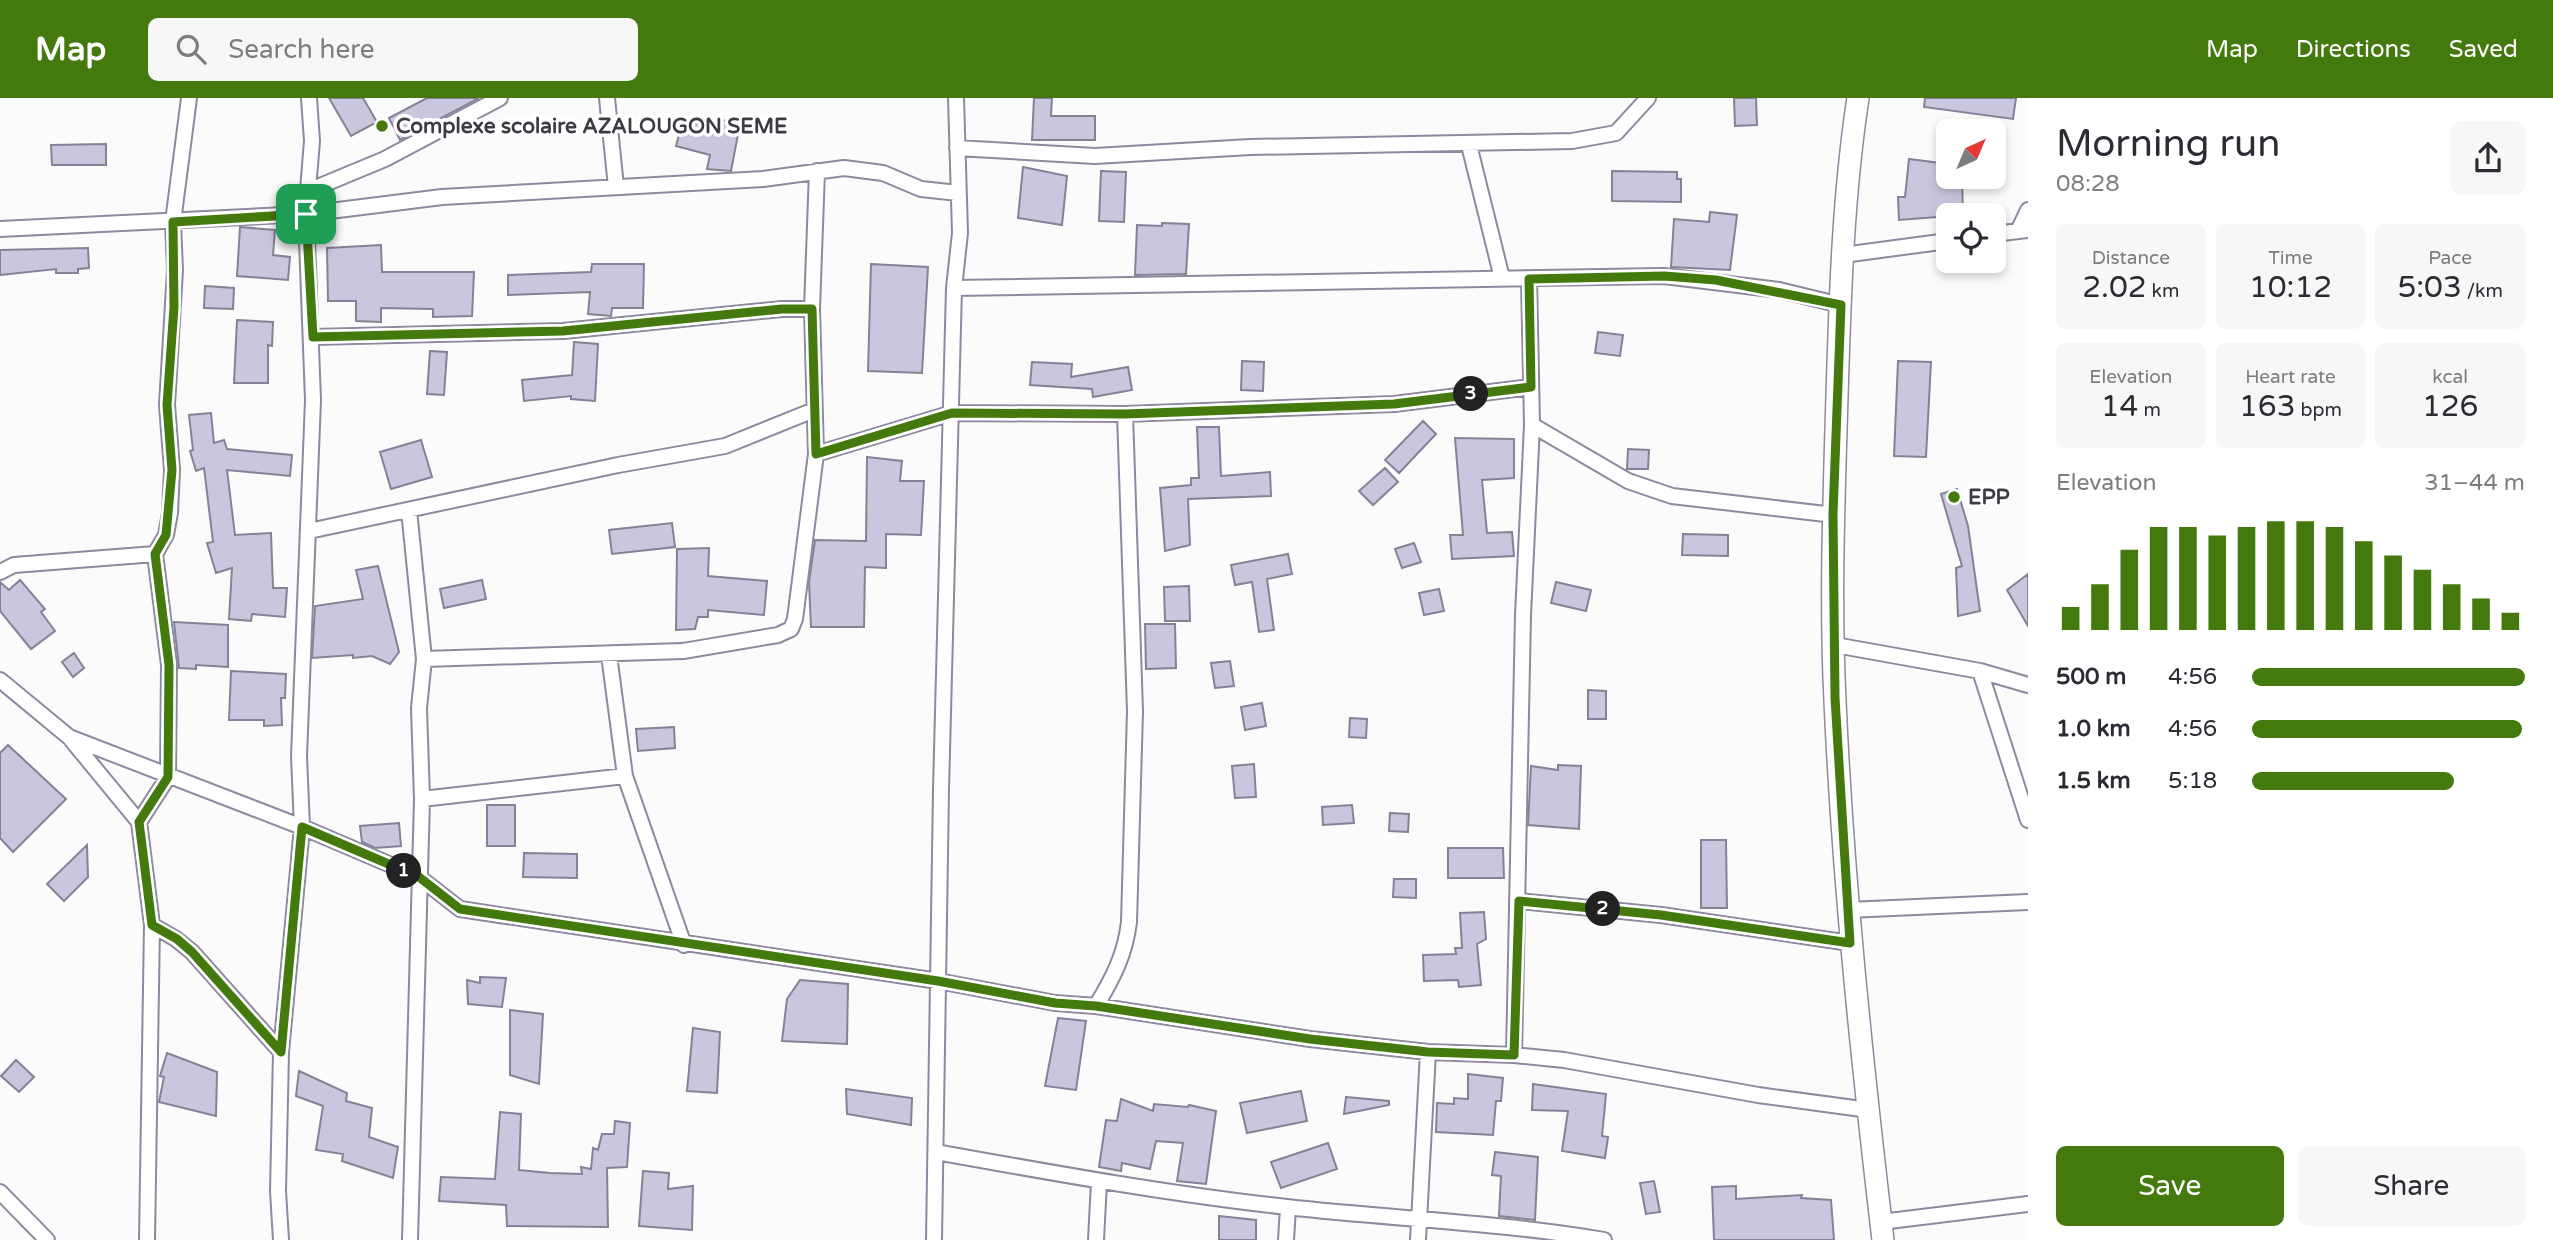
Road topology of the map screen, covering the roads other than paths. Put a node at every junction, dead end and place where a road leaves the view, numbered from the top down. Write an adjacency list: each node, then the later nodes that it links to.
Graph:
1 (189, 98): 16 (street)
2 (309, 98): 12 (street)
3 (500, 98): 12 (street)
4 (607, 98): 11 (street)
5 (956, 98): 9 (street)
6 (1648, 98): 8 (street)
7 (1857, 98): 20 (main road)
8 (1469, 145): 9 (street); 21 (street)
9 (957, 148): 13 (street)
10 (817, 171): 11 (street); 13 (street); 25 (street)
11 (616, 187): 15 (street)
12 (307, 191): 15 (street)
13 (958, 193): 23 (street)
14 (2028, 210): 18 (street)
15 (306, 214): 16 (street); 26 (street)
16 (173, 222): 17 (street); 36 (street)
17 (0, 229)
18 (2023, 230)
19 (1936, 243): 20 (street)
20 (1843, 255): 24 (main road)
21 (1502, 278): 22 (street); 23 (street)
22 (1529, 279): 24 (street); 27 (street)
23 (954, 288): 29 (street)
24 (1841, 305): 34 (main road)
25 (812, 309): 26 (street); 28 (street)
26 (313, 337): 35 (street)
27 (1531, 387): 30 (street); 31 (street)
28 (814, 410): 32 (street); 33 (street)
29 (952, 413): 30 (street); 32 (street); 58 (street)
30 (1125, 414): 59 (street)
31 (1532, 425): 34 (street); 52 (street)
32 (816, 454): 39 (street)
33 (409, 510): 35 (street); 40 (street)
34 (1833, 514): 38 (main road)
35 (309, 531): 50 (street)
36 (155, 554): 37 (street); 46 (street)
37 (0, 572)
38 (1835, 645): 41 (street); 54 (main road)
39 (609, 655): 40 (street); 45 (street)
40 (424, 659): 47 (street)
41 (1980, 671): 43 (street); 48 (street)
42 (0, 680): 44 (street)
43 (2028, 685)
44 (69, 737): 46 (street); 49 (street)
45 (625, 776): 47 (street); 57 (street)
46 (168, 777): 49 (street); 50 (street)
47 (422, 799): 51 (street)
48 (2028, 820)
49 (139, 822): 55 (street)
50 (302, 827): 51 (street); 60 (street)
51 (419, 877): 57 (street); 74 (street)
52 (1519, 901): 56 (street); 62 (street)
53 (2028, 902): 54 (street)
54 (1848, 910): 56 (main road)
55 (152, 925): 60 (street); 72 (street)
56 (1850, 943): 63 (main road)
57 (684, 944): 58 (street)
58 (938, 981): 59 (street); 64 (street)
59 (1096, 1006): 61 (street)
60 (281, 1052): 73 (street)
61 (1428, 1052): 62 (street); 69 (street)
62 (1514, 1055): 63 (street)
63 (1869, 1110): 70 (main road)
64 (936, 1152): 65 (street); 75 (street)
65 (1099, 1182): 68 (street); 76 (street)
66 (0, 1192): 71 (street)
67 (2028, 1204): 70 (street)
68 (1288, 1208): 69 (street); 77 (street)
69 (1419, 1218): 78 (street); 79 (street)
70 (1882, 1231)
71 (47, 1240)
72 (147, 1240)
73 (281, 1240)
74 (410, 1240)
75 (934, 1240)
76 (1096, 1240)
77 (1286, 1240)
78 (1418, 1240)
79 (1604, 1240)

